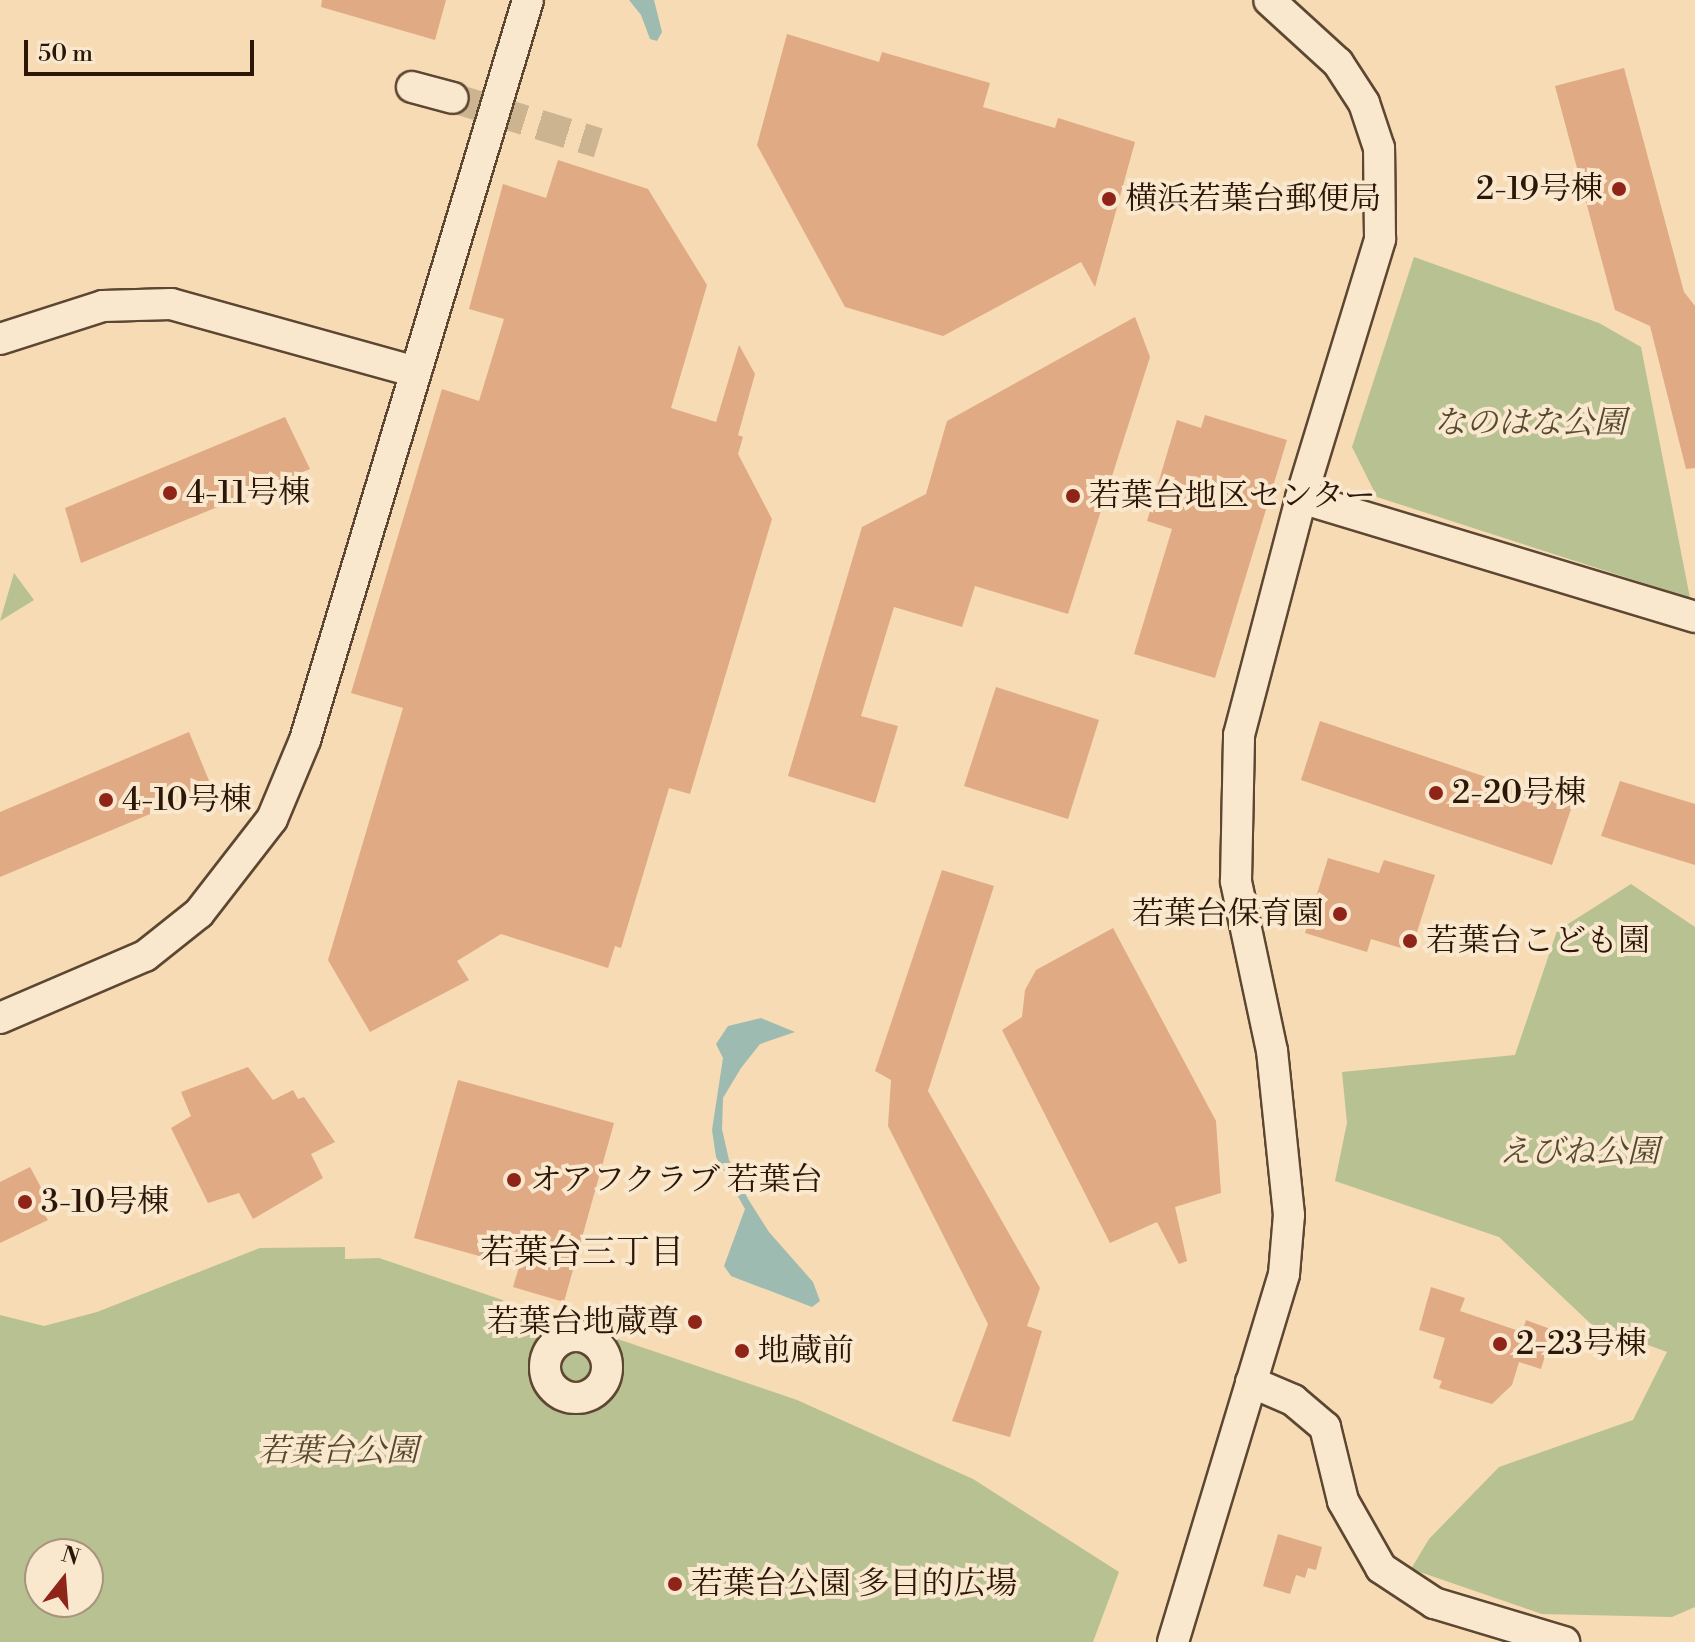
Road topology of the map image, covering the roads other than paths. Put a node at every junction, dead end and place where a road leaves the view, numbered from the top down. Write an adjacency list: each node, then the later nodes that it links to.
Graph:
1 (528, 0): 6 (street)
2 (1269, 0): 7 (street)
3 (412, 87): 4 (street)
4 (453, 98)
5 (0, 339): 6 (street)
6 (416, 372): 9 (street)
7 (1301, 498): 8 (street); 10 (street)
8 (1695, 617)
9 (0, 1018)
10 (1251, 1382): 11 (street); 12 (street)
11 (1173, 1642)
12 (1564, 1642)

